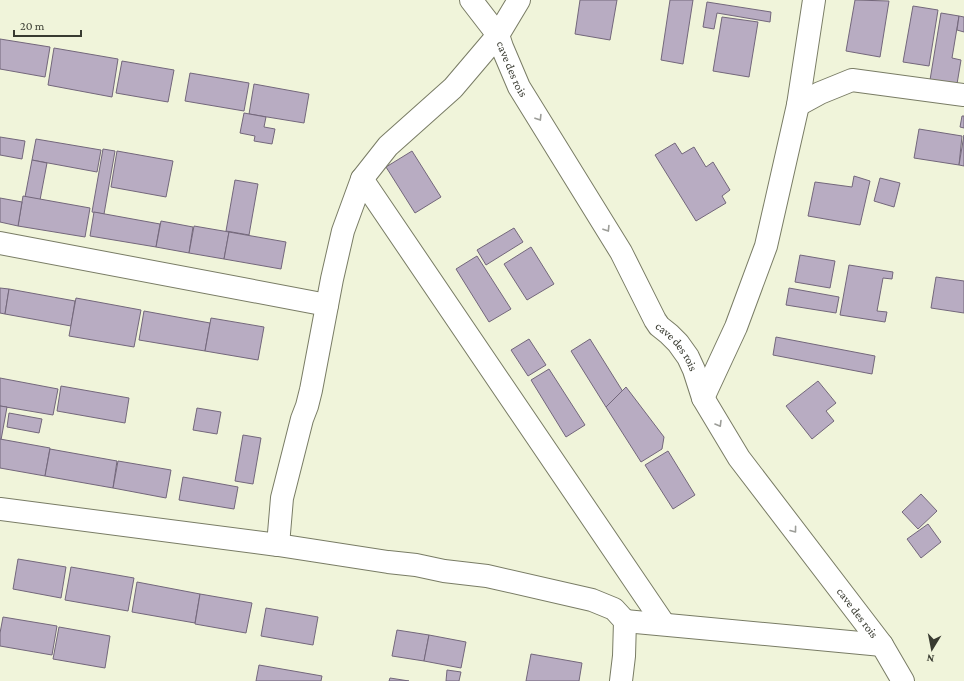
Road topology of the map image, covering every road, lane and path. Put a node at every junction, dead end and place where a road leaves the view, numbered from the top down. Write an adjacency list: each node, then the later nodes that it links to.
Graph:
1 (471, 0): 4 (street, cave des rois)
2 (519, 0): 4 (street)
3 (814, 0): 6 (street)
4 (498, 35): 7 (street); 10 (street, cave des rois, one-way to 10)
5 (964, 95): 6 (street)
6 (798, 105): 10 (street)
7 (362, 179): 9 (street); 14 (street)
8 (0, 243): 9 (street)
9 (327, 305): 12 (street)
10 (703, 398): 15 (street, cave des rois, one-way to 15)
11 (0, 510): 12 (street)
12 (278, 545): 13 (street)
13 (625, 621): 14 (street); 16 (street)
14 (664, 624): 15 (street)
15 (882, 645): 17 (street, cave des rois)
16 (621, 681)
17 (903, 681)

